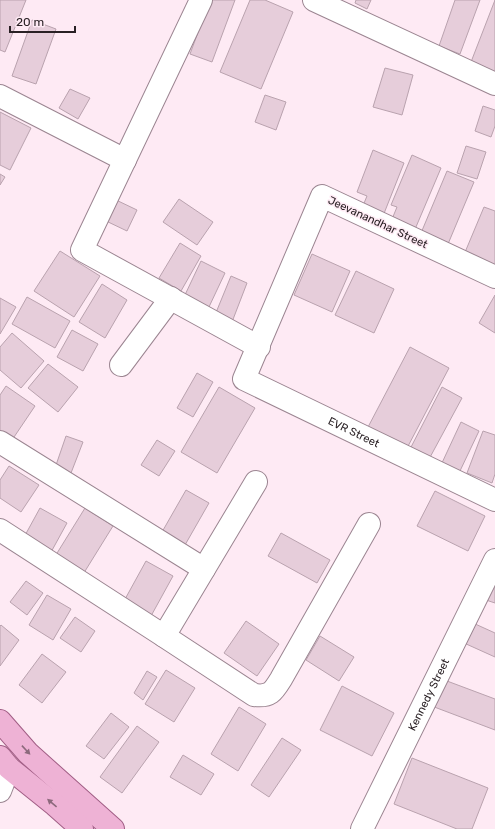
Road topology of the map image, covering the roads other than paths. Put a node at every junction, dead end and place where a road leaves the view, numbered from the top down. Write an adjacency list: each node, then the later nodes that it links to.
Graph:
1 (201, 0): 5 (street)
2 (314, 0): 3 (street)
3 (495, 84)
4 (0, 96): 5 (street)
5 (125, 160): 7 (street)
6 (495, 277): 8 (street, Jeevanandhar Street)
7 (171, 298): 8 (street); 9 (street)
8 (258, 347): 12 (street, EVR Street)
9 (121, 365)
10 (0, 442): 16 (street)
11 (256, 482): 16 (street)
12 (495, 500)
13 (369, 524): 17 (street)
14 (0, 530): 17 (street)
15 (495, 560): 23 (street, Kennedy Street)
16 (204, 569): 17 (street)
17 (164, 636)
18 (0, 721): 22 (main road, one-way to 22)
19 (5, 763): 20 (street); 21 (main road, one-way to 19)
20 (0, 791)
21 (82, 829)
22 (113, 829)
23 (362, 829)

